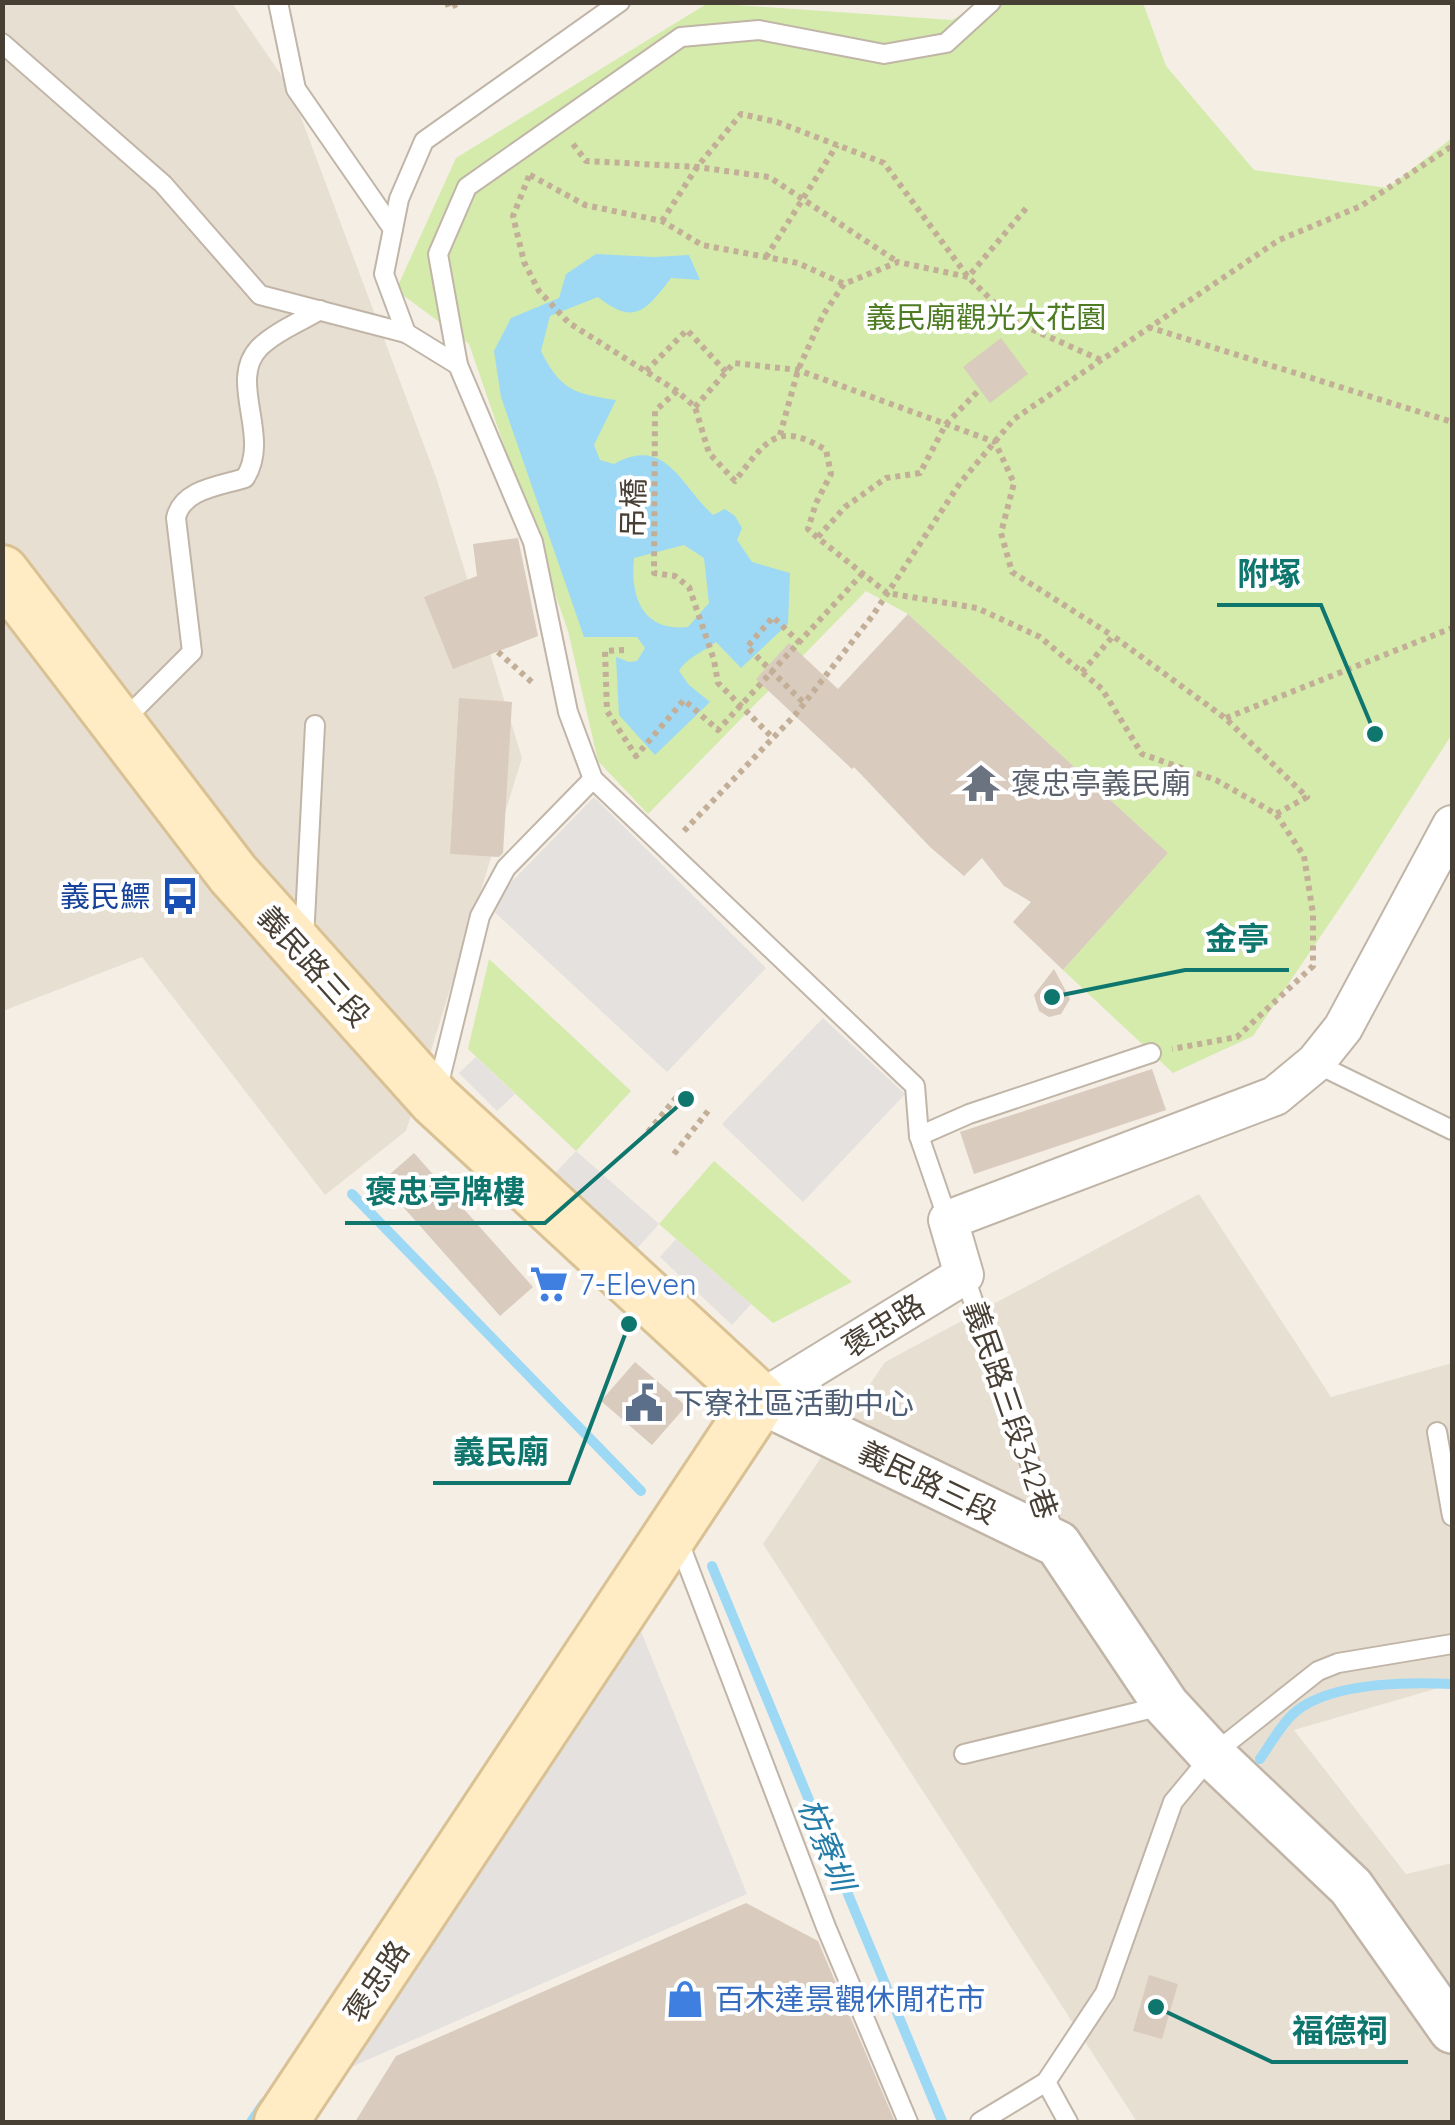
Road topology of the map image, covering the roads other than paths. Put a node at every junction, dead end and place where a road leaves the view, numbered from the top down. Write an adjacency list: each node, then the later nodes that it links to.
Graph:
1 (278, 2): 5 (lane)
2 (620, 2): 5 (lane)
3 (991, 2): 8 (lane)
4 (2, 43): 6 (lane)
5 (393, 229): 7 (lane)
6 (320, 310): 7 (lane); 10 (lane)
7 (406, 333): 8 (lane)
8 (458, 365): 12 (lane)
9 (2, 572): 10 (main road, 義民路三段)
10 (119, 725): 14 (main road, 義民路三段)
11 (315, 725): 14 (lane)
12 (594, 778): 17 (lane); 19 (lane)
13 (1452, 825): 16 (street)
14 (303, 954): 17 (main road, 義民路三段)
15 (1151, 1053): 19 (lane)
16 (1315, 1063): 18 (lane); 20 (street)
17 (435, 1100): 22 (main road, 義民路三段)
18 (1452, 1130)
19 (919, 1136): 20 (lane)
20 (948, 1220): 21 (street)
21 (964, 1276): 22 (street, 褒忠路); 26 (lane, 義民路三段342巷)
22 (760, 1400): 25 (main road, 褒忠路); 26 (street, 義民路三段)
23 (1437, 1432): 24 (lane)
24 (1452, 1516)
25 (674, 1531): 33 (main road, 褒忠路); 34 (lane)
26 (1058, 1544): 28 (street)
27 (1452, 1644): 30 (lane)
28 (1166, 1705): 29 (lane); 30 (street)
29 (964, 1754)
30 (1212, 1755): 31 (street); 32 (lane)
31 (1452, 2030)
32 (1046, 2082): 35 (lane); 36 (lane)
33 (281, 2122)
34 (908, 2122)
35 (980, 2122)
36 (1068, 2122)

